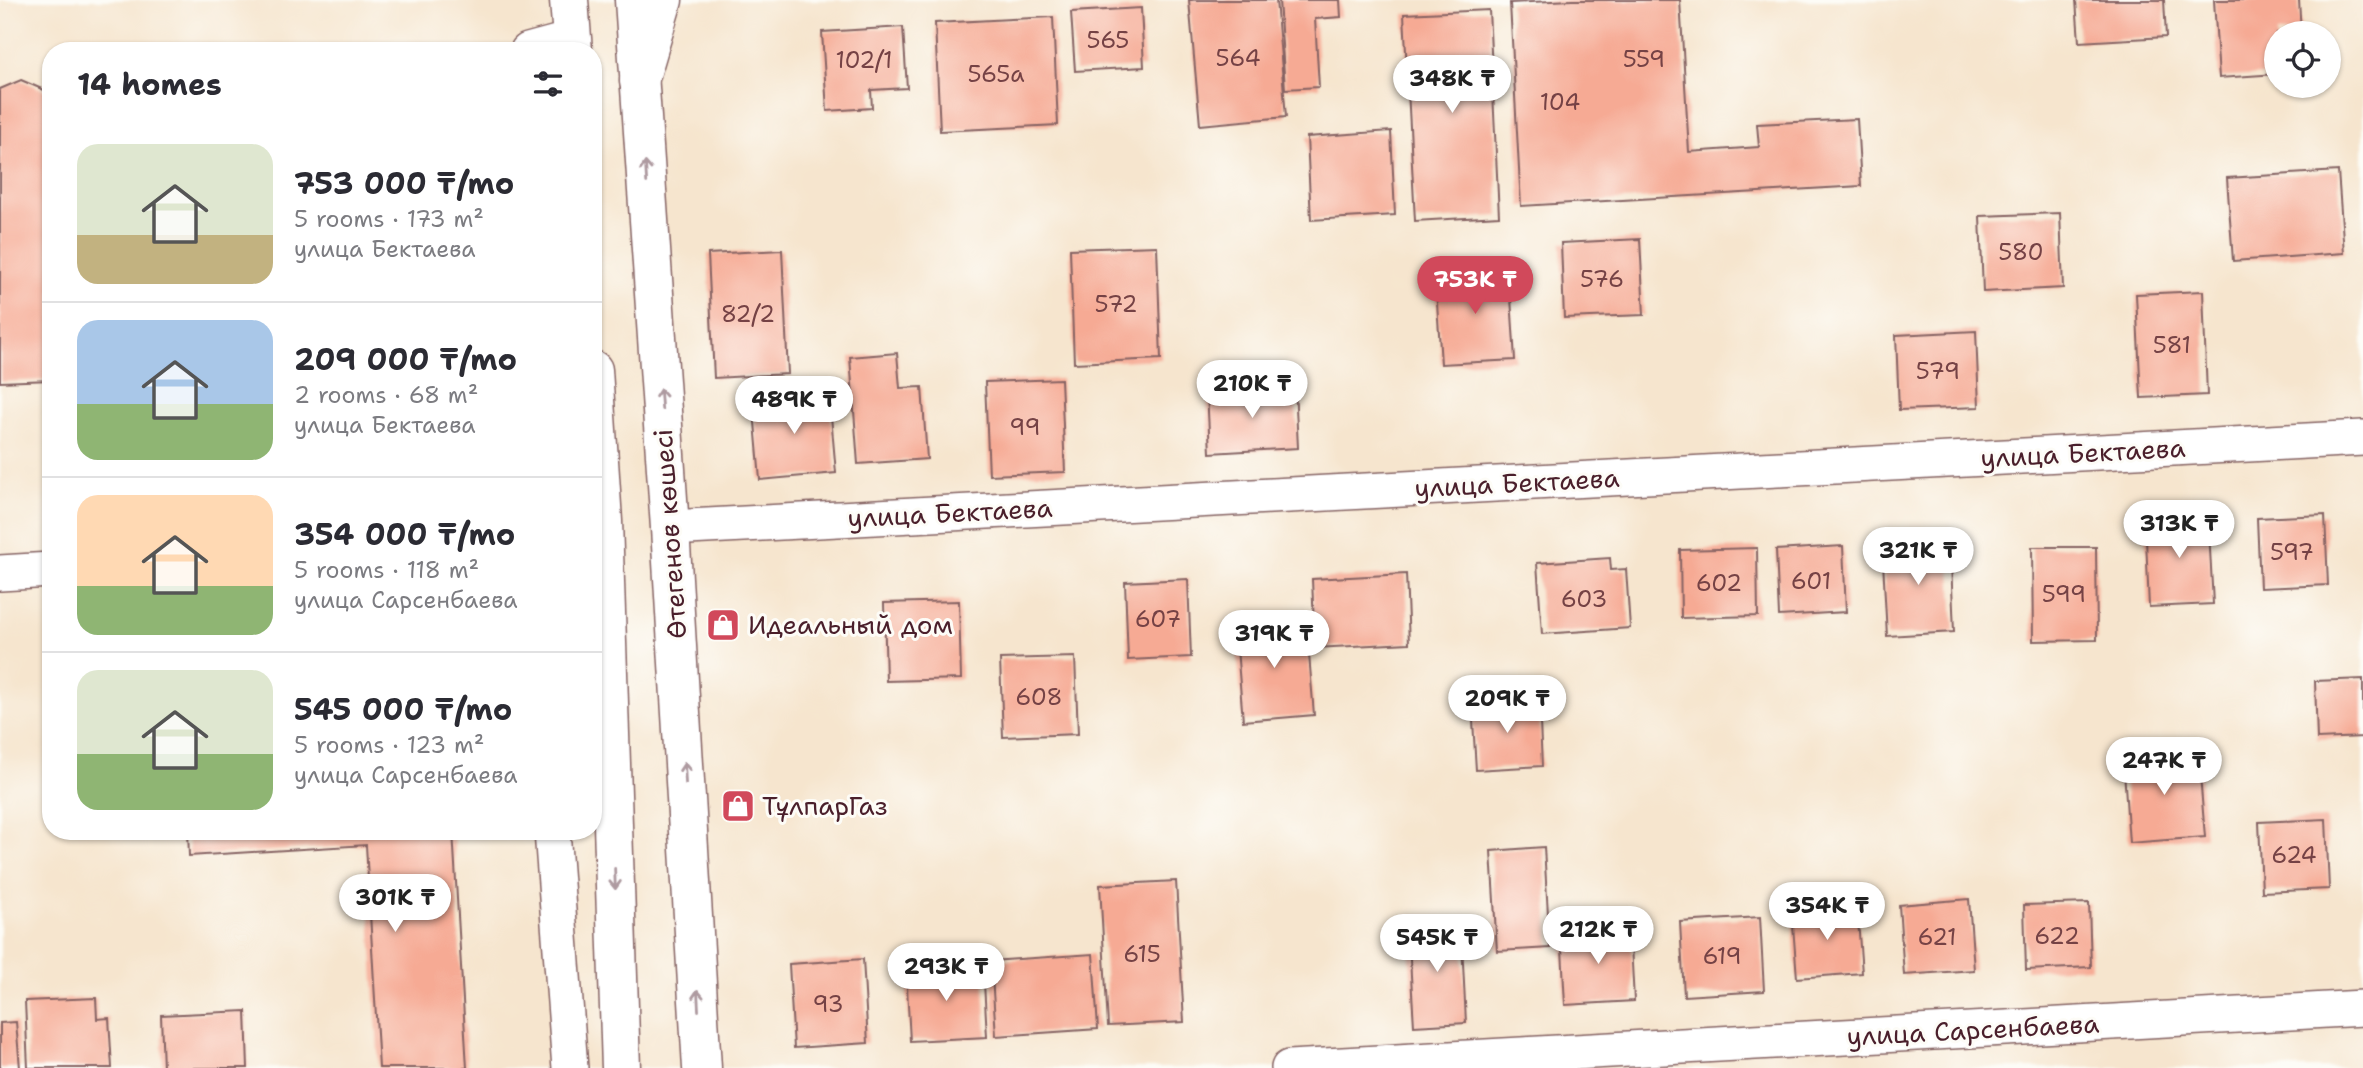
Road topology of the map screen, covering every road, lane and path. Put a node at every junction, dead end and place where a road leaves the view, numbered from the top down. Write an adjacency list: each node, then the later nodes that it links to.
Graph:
1 (569, 0): 4 (main road)
2 (634, 0): 5 (main road, Өтегенов көшесі)
3 (663, 0): 5 (main road)
4 (572, 42)
5 (639, 80): 7 (main road, Өтегенов көшесі, one-way to 5)
6 (2363, 438): 7 (street, улица Бектаева)
7 (670, 528): 15 (main road, Өтегенов көшесі, one-way to 7)
8 (42, 571): 9 (street)
9 (0, 573)
10 (602, 618): 14 (main road, one-way to 14)
11 (553, 840): 13 (street)
12 (2363, 1008): 16 (street, улица Сарсенбаева)
13 (570, 1068)
14 (621, 1068)
15 (702, 1068)
16 (1289, 1068)

